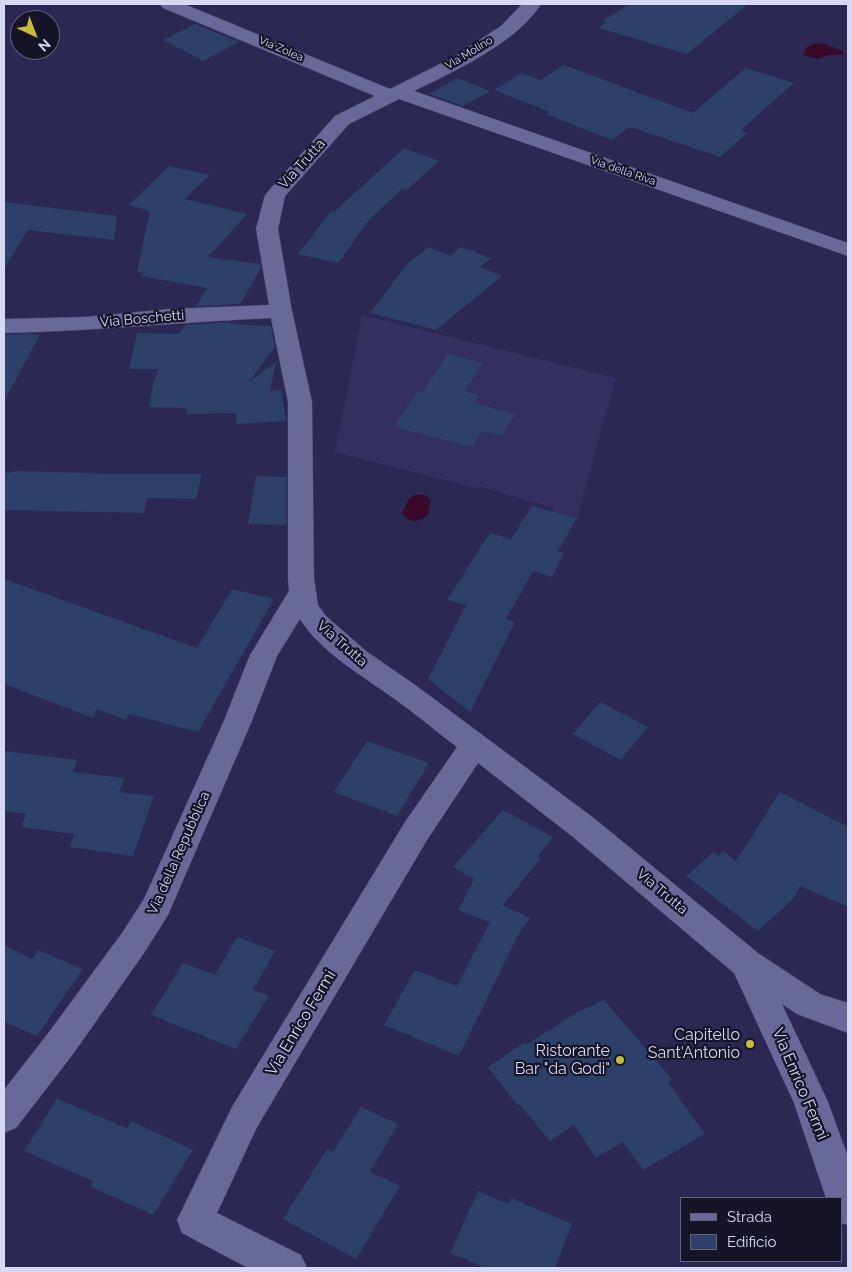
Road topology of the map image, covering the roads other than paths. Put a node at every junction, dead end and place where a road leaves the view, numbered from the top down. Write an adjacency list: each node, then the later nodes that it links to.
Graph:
1 (169, 4): 3 (street, Via Zolea)
2 (532, 4): 3 (street, Via Molino)
3 (395, 94): 4 (street, Via della Riva); 5 (street, Via Trutta)
4 (848, 250)
5 (281, 310): 6 (street, Via Boschetti); 7 (street, Via Trutta)
6 (4, 326)
7 (302, 593): 8 (street, Via Trutta); 11 (street, Via della Repubblica)
8 (476, 745): 9 (street, Via Trutta); 13 (street, Via Enrico Fermi)
9 (746, 963): 10 (street, Via Trutta); 12 (street, Via Enrico Fermi)
10 (848, 1018)
11 (4, 1117)
12 (848, 1208)
13 (288, 1268)

